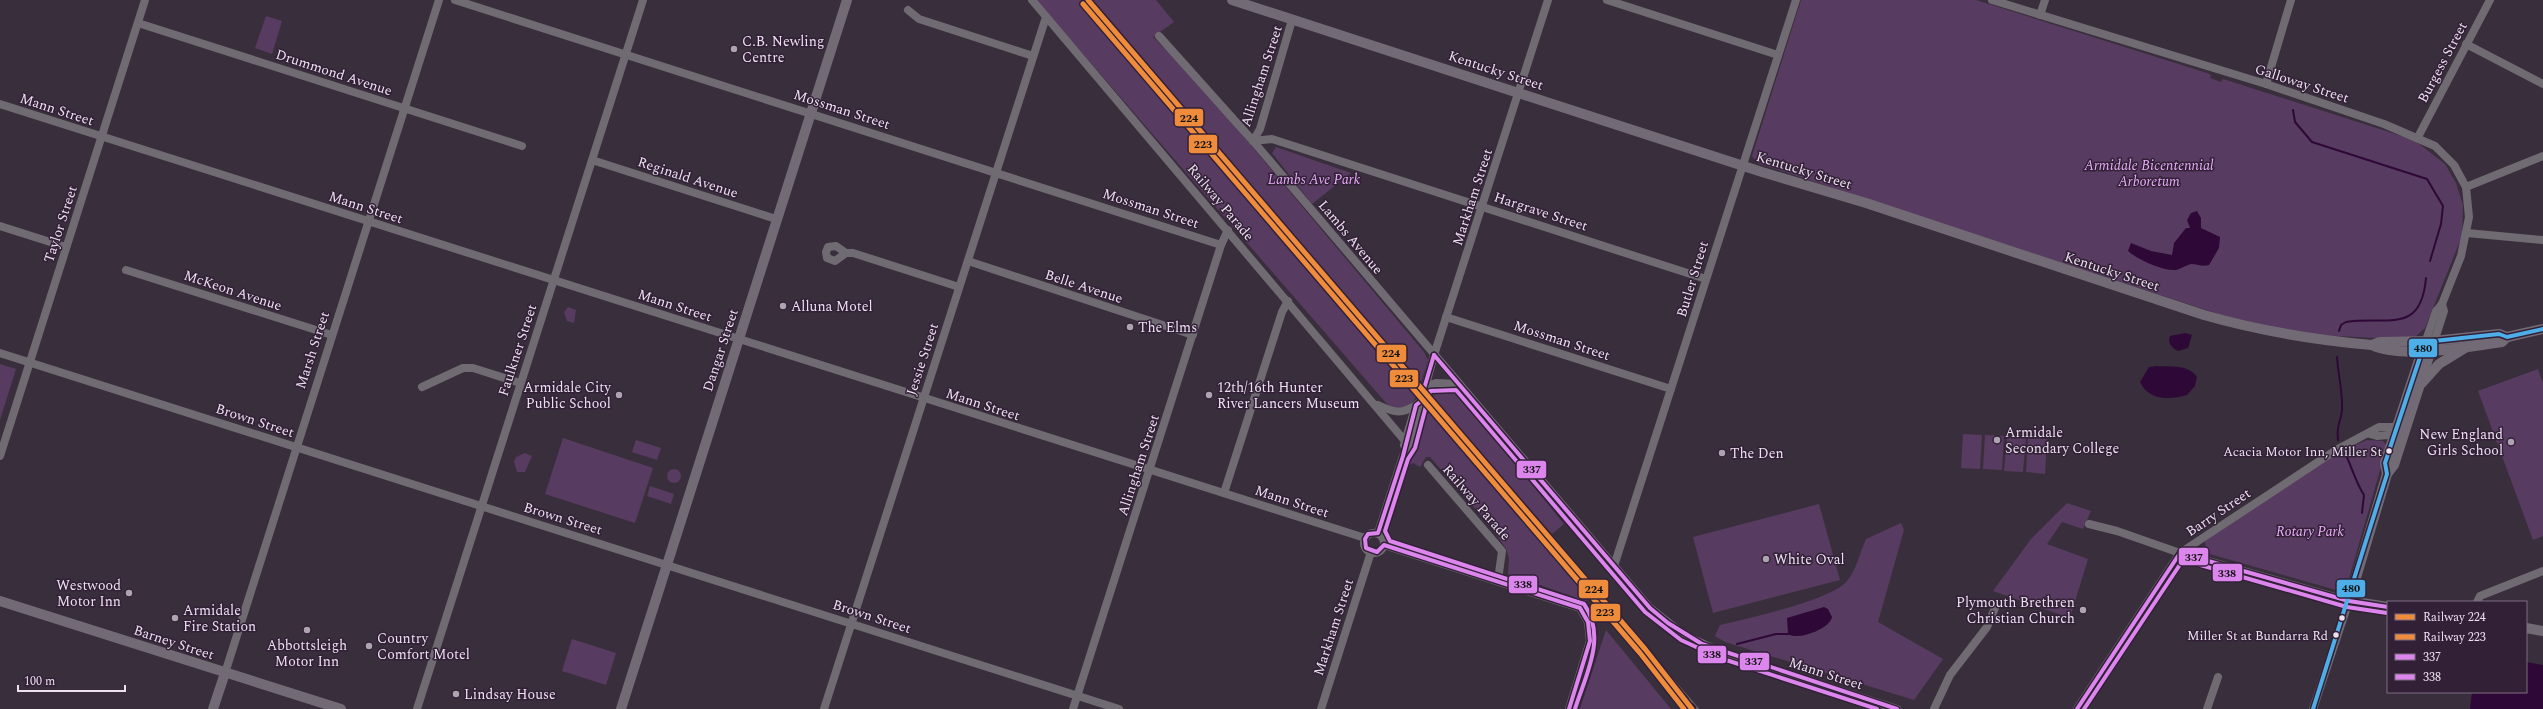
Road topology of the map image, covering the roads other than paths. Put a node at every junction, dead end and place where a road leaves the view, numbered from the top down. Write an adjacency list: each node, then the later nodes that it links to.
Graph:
1 (145, 0): 19 (street, Taylor Street)
2 (439, 0): 29 (street, Marsh Street)
3 (455, 0): 22 (street, Mossman Street)
4 (643, 0): 22 (street, Faulkner Street)
5 (847, 0): 30 (main road, Dangar Street)
6 (1032, 0): 17 (street, Railway Parade)
7 (1232, 0): 18 (main road, Kentucky Street)
8 (1548, 0): 27 (street, Markham Street)
9 (1607, 0): 23 (street)
10 (1796, 0): 23 (street, Butler Street)
11 (1992, 0): 16 (street, Galloway Street)
12 (2045, 0): 16 (street)
13 (2291, 0): 25 (street)
14 (2490, 0): 21 (street, Burgess Street)
15 (908, 10): 24 (street)
16 (2040, 15): 25 (street, Galloway Street)
17 (1046, 17): 24 (street, Jessie Street); 44 (street, Railway Parade)
18 (1292, 20): 27 (main road, Kentucky Street); 33 (street, Allingham Street)
19 (138, 23): 29 (street, Drummond Avenue); 31 (street, Taylor Street)
20 (1159, 36): 33 (street, Lambs Avenue)
21 (2466, 44): 26 (street); 32 (street, Burgess Street)
22 (626, 54): 30 (street, Mossman Street); 36 (street, Faulkner Street)
23 (1778, 55): 37 (street, Butler Street)
24 (1034, 56): 38 (street, Jessie Street)
25 (2266, 84): 32 (street, Galloway Street)
26 (2543, 84)
27 (1519, 92): 37 (main road, Kentucky Street); 40 (street, Markham Street)
28 (0, 104): 31 (street, Mann Street)
29 (404, 108): 34 (street, Drummond Avenue); 42 (street, Marsh Street)
30 (811, 113): 38 (street, Mossman Street); 41 (main road, Dangar Street)
31 (102, 137): 42 (street, Mann Street); 48 (street, Taylor Street)
32 (2418, 137): 39 (street, Galloway Street)
33 (1253, 141): 40 (street, Hargrave Street); 65 (street, Lambs Avenue)
34 (522, 146)
35 (2543, 156): 39 (street)
36 (592, 160): 41 (street, Reginald Avenue); 53 (street, Faulkner Street)
37 (1742, 165): 52 (street, Butler Street); 62 (main road, Kentucky Street)
38 (996, 172): 47 (street, Mossman Street); 50 (street, Jessie Street)
39 (2466, 187): 45 (street, Galloway Street)
40 (1483, 206): 52 (street, Hargrave Street); 56 (street, Markham Street)
41 (776, 219): 61 (main road, Dangar Street)
42 (369, 222): 53 (street, Mann Street); 58 (street, Marsh Street)
43 (0, 226): 48 (street)
44 (1228, 230): 47 (street, Allingham Street); 55 (street, Railway Parade)
45 (2467, 233): 46 (street); 62 (street, Galloway Street)
46 (2543, 240)
47 (1221, 245): 59 (street, Allingham Street)
48 (66, 247): 66 (street, Taylor Street)
49 (846, 253): 54 (street)
50 (968, 261): 54 (street, Jessie Street); 59 (street, Belle Avenue)
51 (126, 270): 58 (street, McKeon Avenue)
52 (1706, 278): 72 (street, Butler Street)
53 (553, 280): 61 (street, Mann Street); 67 (street, Faulkner Street)
54 (959, 287): 73 (street, Jessie Street)
55 (1288, 301): 74 (street, Railway Parade); 83 (street)
56 (1446, 317): 65 (street, Markham Street); 72 (street, Mossman Street)
57 (2543, 329): 60 (main road)
58 (332, 336): 78 (street, Marsh Street)
59 (1193, 336): 82 (street, Allingham Street)
60 (2507, 337): 62 (main road); 63 (main road)
61 (738, 339): 73 (street, Mann Street); 91 (main road, Dangar Street)
62 (2428, 346): 63 (main road); 69 (main road); 76 (main road)
63 (2466, 347): 69 (main road)
64 (0, 353): 66 (street, Brown Street)
65 (1434, 355): 68 (street, Lambs Avenue); 70 (street, Markham Street)
66 (30, 362): 78 (street, Brown Street); 79 (street, Taylor Street)
67 (520, 383): 71 (street); 84 (street, Faulkner Street)
68 (1459, 384): 70 (street); 92 (street, Lambs Avenue)
69 (2420, 385): 76 (main road)
70 (1426, 386): 75 (street, Markham Street)
71 (422, 387)
72 (1670, 389): 92 (street, Butler Street)
73 (924, 398): 82 (street, Mann Street); 100 (street, Jessie Street)
74 (1374, 402): 75 (street, Railway Parade); 77 (street, Railway Parade)
75 (1418, 404): 77 (street, Markham Street); 80 (street, Markham Street)
76 (2401, 430): 90 (street, Barry Street); 95 (main road)
77 (1405, 441): 80 (street, Markham Street)
78 (296, 447): 84 (street, Brown Street); 103 (street, Marsh Street)
79 (0, 456)
80 (1403, 456): 86 (street, Markham Street)
81 (1428, 465): 94 (street, Railway Parade)
82 (1149, 470): 83 (street, Mann Street); 105 (street, Allingham Street)
83 (1224, 493): 87 (street, Mann Street)
84 (481, 506): 91 (street, Brown Street); 108 (street, Faulkner Street)
85 (2089, 524): 90 (street)
86 (1378, 533): 87 (street); 88 (street)
87 (1365, 538): 89 (street)
88 (1384, 545): 89 (street); 94 (street)
89 (1370, 552): 113 (street, Markham Street)
90 (2180, 553): 95 (street); 117 (street, Barry Street)
91 (667, 564): 100 (street, Brown Street); 109 (main road, Dangar Street)
92 (1614, 566): 115 (street, Mann Street)
93 (2543, 571): 97 (street)
94 (1498, 580): 114 (street)
95 (2349, 600): 98 (main road); 119 (street)
96 (0, 601): 103 (main road, Barney Street)
97 (2478, 601)
98 (2387, 607)
99 (1995, 608): 116 (street)
100 (852, 623): 105 (street, Brown Street); 110 (street, Jessie Street)
101 (2527, 628): 102 (main road)
102 (2543, 631)
103 (225, 673): 106 (main road, Marsh Street); 107 (main road, Barney Street)
104 (2218, 677): 118 (street)
105 (1078, 696): 111 (street, Allingham Street); 112 (street, Brown Street)
106 (213, 709)
107 (341, 709)
108 (417, 709)
109 (620, 709)
110 (824, 709)
111 (1073, 709)
112 (1118, 709)
113 (1321, 709)
114 (1569, 709)
115 (1897, 709)
116 (1934, 709)
117 (2077, 709)
118 (2207, 709)
119 (2313, 709)

